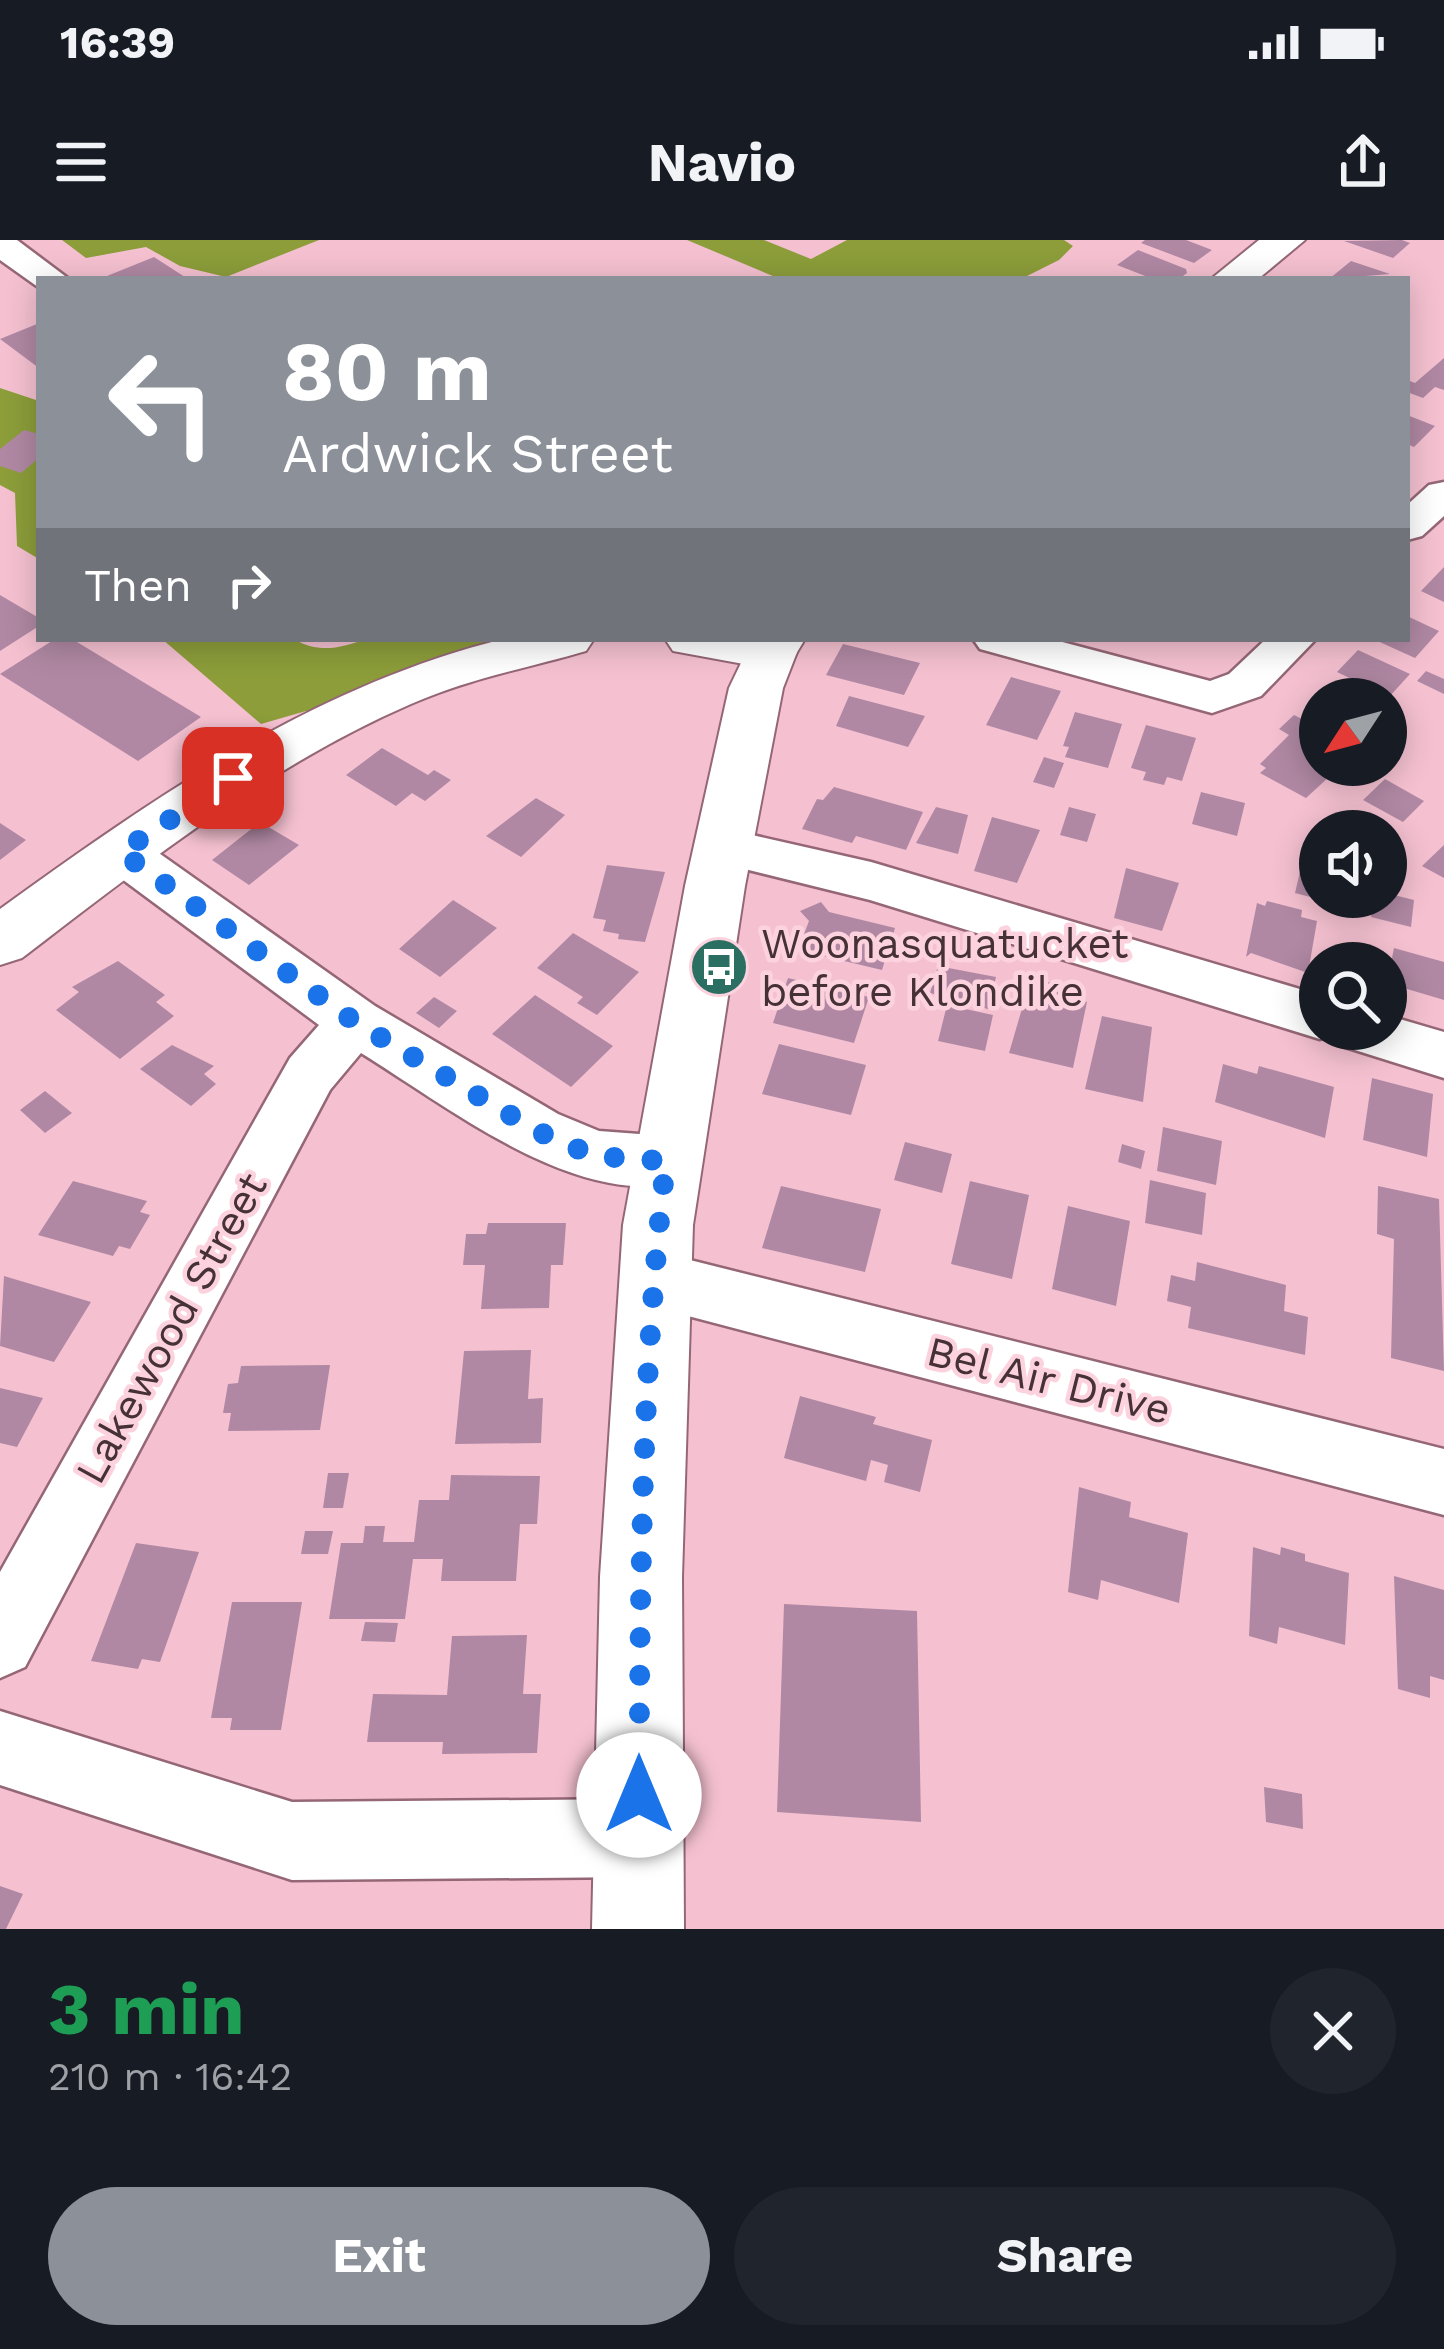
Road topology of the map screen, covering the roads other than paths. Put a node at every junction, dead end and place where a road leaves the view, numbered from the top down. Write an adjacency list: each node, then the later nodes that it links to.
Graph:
1 (1285, 240): 4 (street)
2 (0, 244): 3 (street)
3 (47, 276)
4 (1236, 276)
5 (1444, 494): 6 (street)
6 (1410, 524)
7 (558, 642): 13 (street)
8 (734, 642): 11 (street)
9 (1007, 642): 10 (street)
10 (1289, 642)
11 (775, 645): 12 (street)
12 (726, 847): 15 (street); 19 (street)
13 (121, 852): 14 (street); 16 (street)
14 (0, 941)
15 (1299, 1011)
16 (355, 1022): 19 (street); 22 (street, Lakewood Street)
17 (1407, 1044): 18 (street)
18 (1444, 1055)
19 (666, 1161): 20 (street)
20 (654, 1279): 21 (street, Bel Air Drive); 24 (street)
21 (1444, 1482)
22 (0, 1642)
23 (0, 1748): 24 (street)
24 (639, 1838): 25 (street)
25 (638, 1929)

